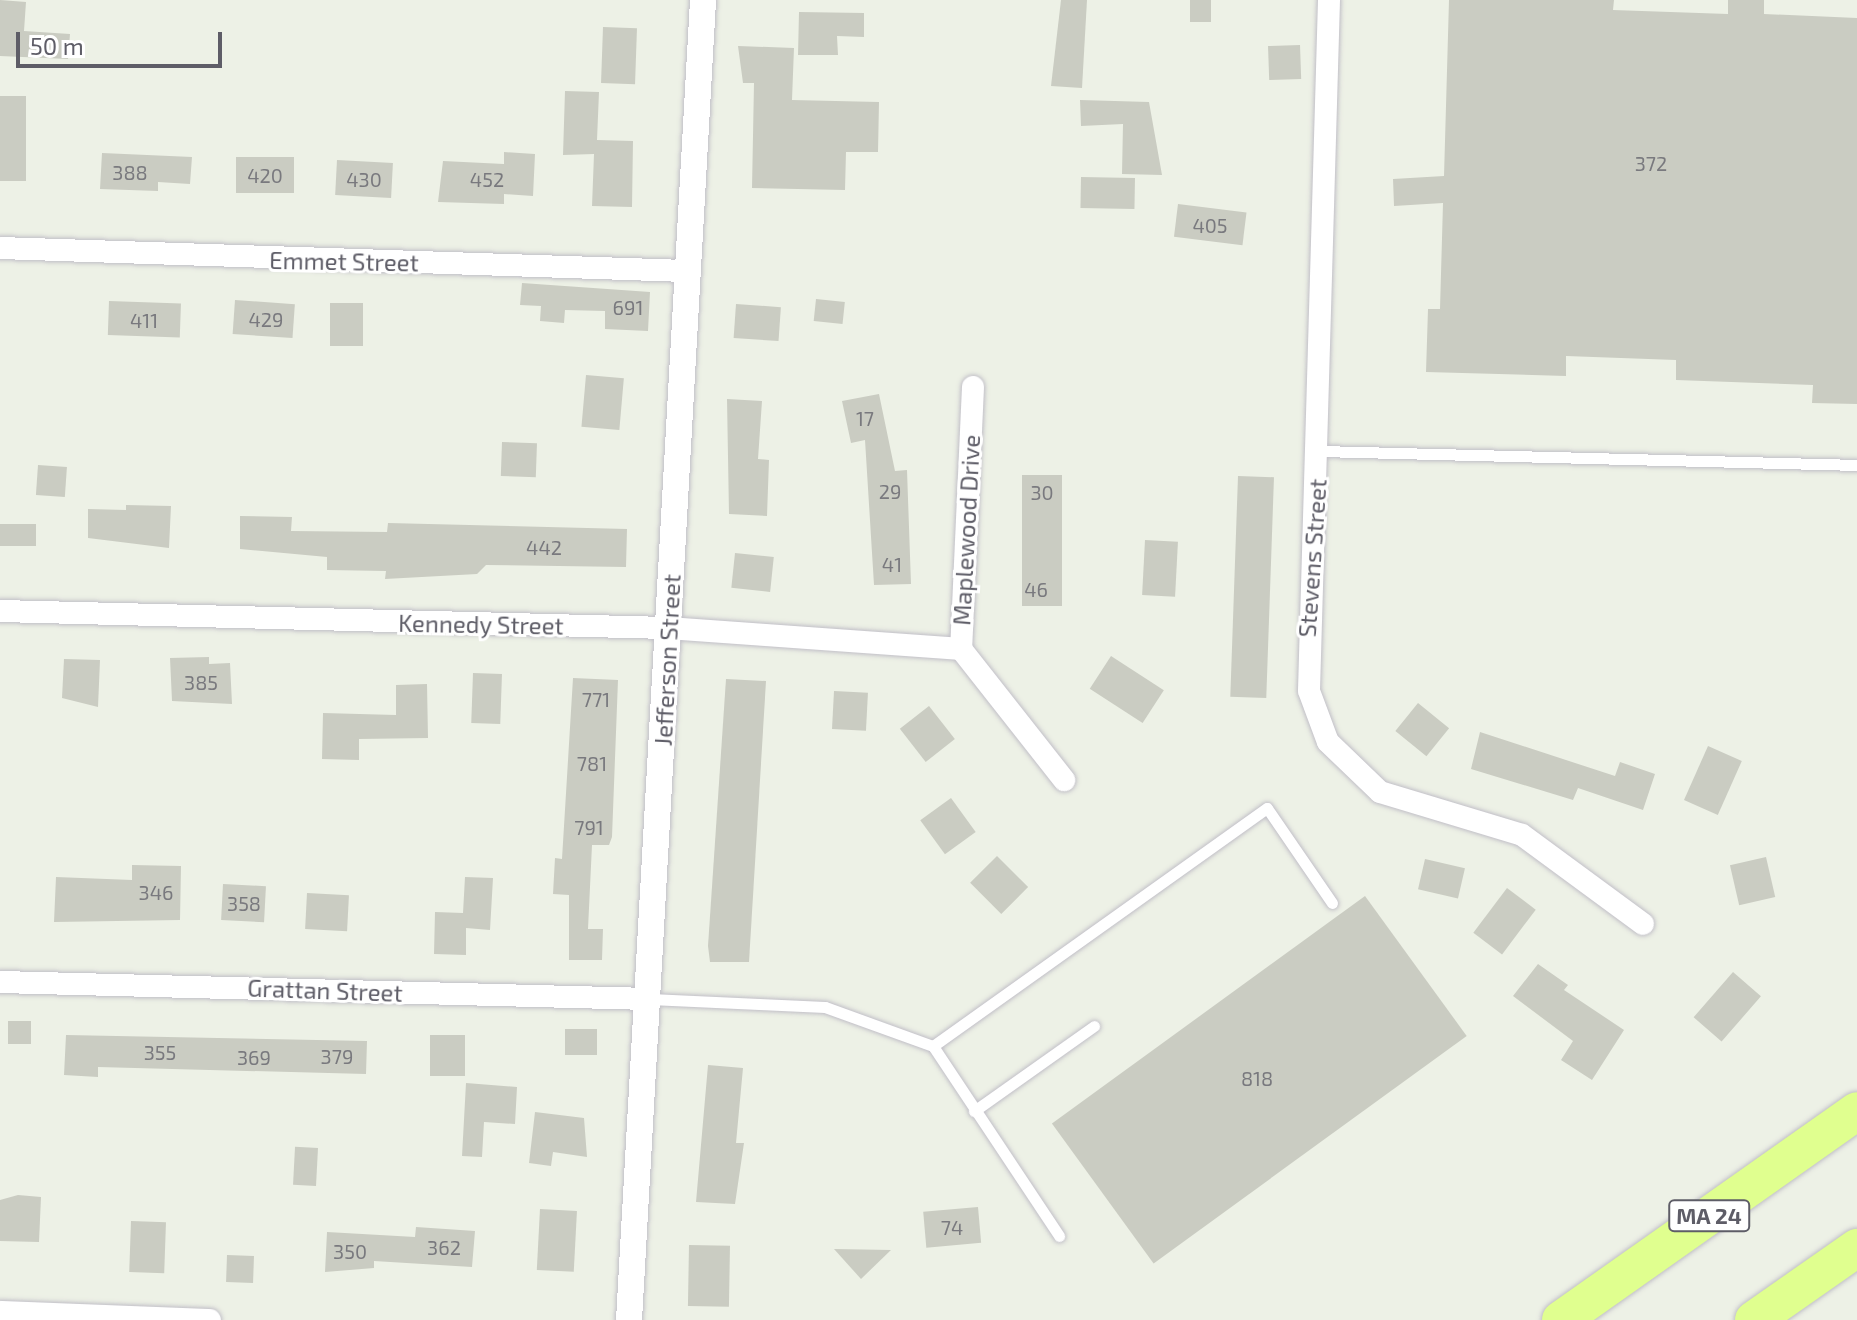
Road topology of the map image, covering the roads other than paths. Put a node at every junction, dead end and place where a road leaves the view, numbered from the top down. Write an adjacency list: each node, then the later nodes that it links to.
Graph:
1 (703, 0): 4 (street, Jefferson Street)
2 (1329, 0): 6 (street, Stevens Street)
3 (0, 248): 4 (street, Emmet Street)
4 (687, 271): 9 (street, Jefferson Street)
5 (973, 387): 10 (street, Maplewood Drive)
6 (1320, 451): 7 (lane); 13 (street, Stevens Street)
7 (1857, 465)
8 (0, 611): 9 (street, Kennedy Street)
9 (668, 628): 10 (street, Kennedy Street); 15 (street, Jefferson Street)
10 (961, 649): 11 (street, Maplewood Drive)
11 (1064, 780)
12 (1332, 903): 17 (lane)
13 (1643, 924)
14 (0, 982): 15 (street, Grattan Street)
15 (650, 999): 17 (lane); 24 (street, Jefferson Street)
16 (1094, 1026): 18 (lane)
17 (933, 1046): 18 (lane)
18 (974, 1111): 20 (lane)
19 (1857, 1111): 25 (highway, MA 24)
20 (1059, 1236)
21 (1857, 1248): 26 (highway)
22 (0, 1312): 23 (street)
23 (210, 1320)
24 (629, 1320)
25 (1561, 1320)
26 (1754, 1320)

